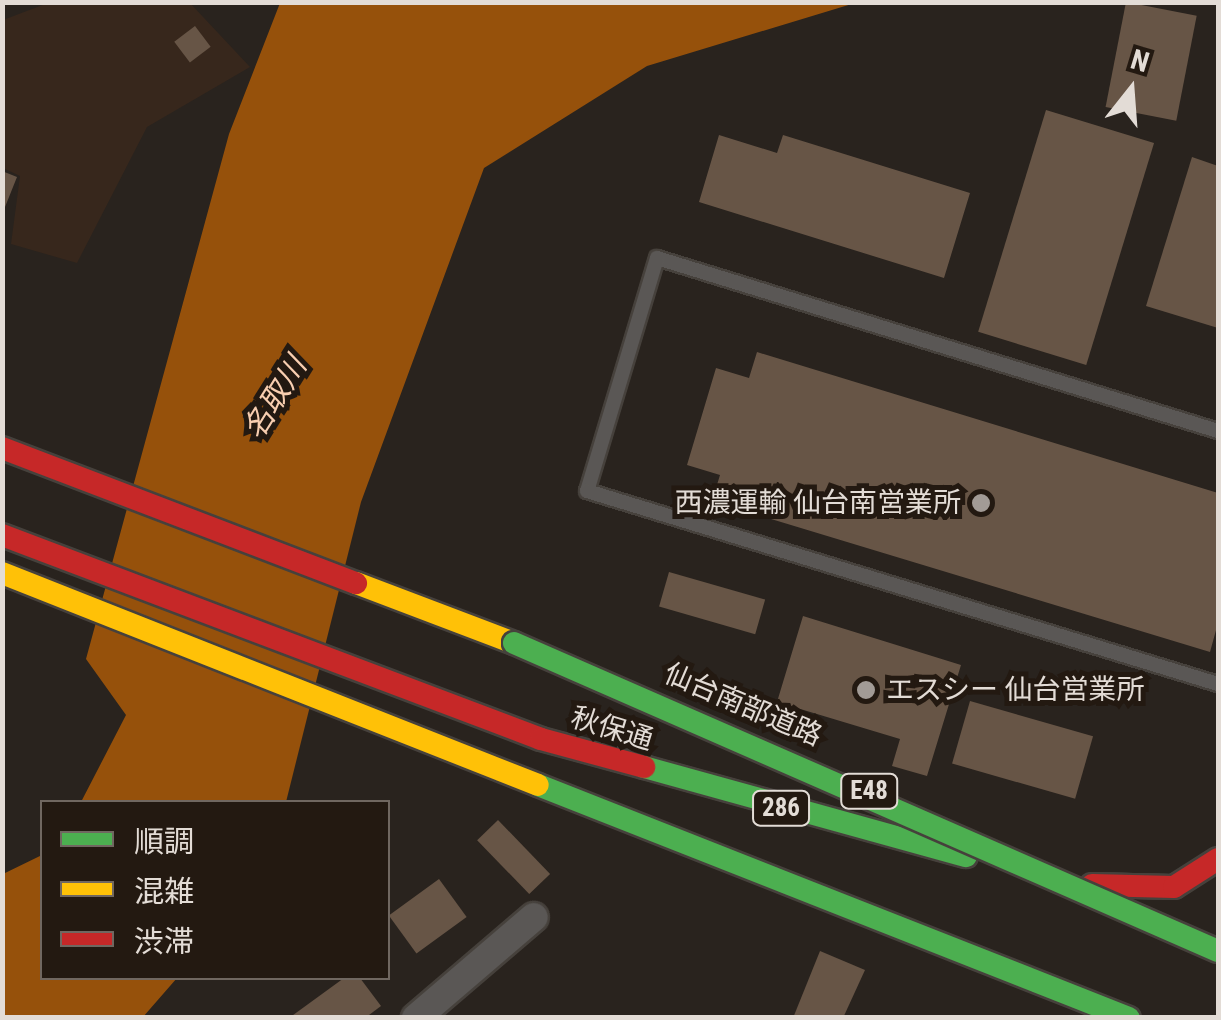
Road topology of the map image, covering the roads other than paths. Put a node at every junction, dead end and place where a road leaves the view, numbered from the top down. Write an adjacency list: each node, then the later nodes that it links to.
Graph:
1 (1218, 431): 7 (lane)
2 (2, 448): 6 (main road, 仙台南部道路 / E48)
3 (76, 506): 6 (main road, 仙台南部道路 / E48)
4 (2, 535): 9 (main road, 秋保通 / 286)
5 (2, 573): 14 (main road, 286)
6 (514, 643): 12 (main road, 仙台南部道路 / E48, bridge)
7 (1218, 684)
8 (1218, 859): 9 (main road)
9 (1016, 870): 11 (main road, 秋保通 / 286)
10 (534, 917): 13 (street)
11 (1218, 936)
12 (1218, 951)
13 (416, 1018)
14 (1129, 1018)

